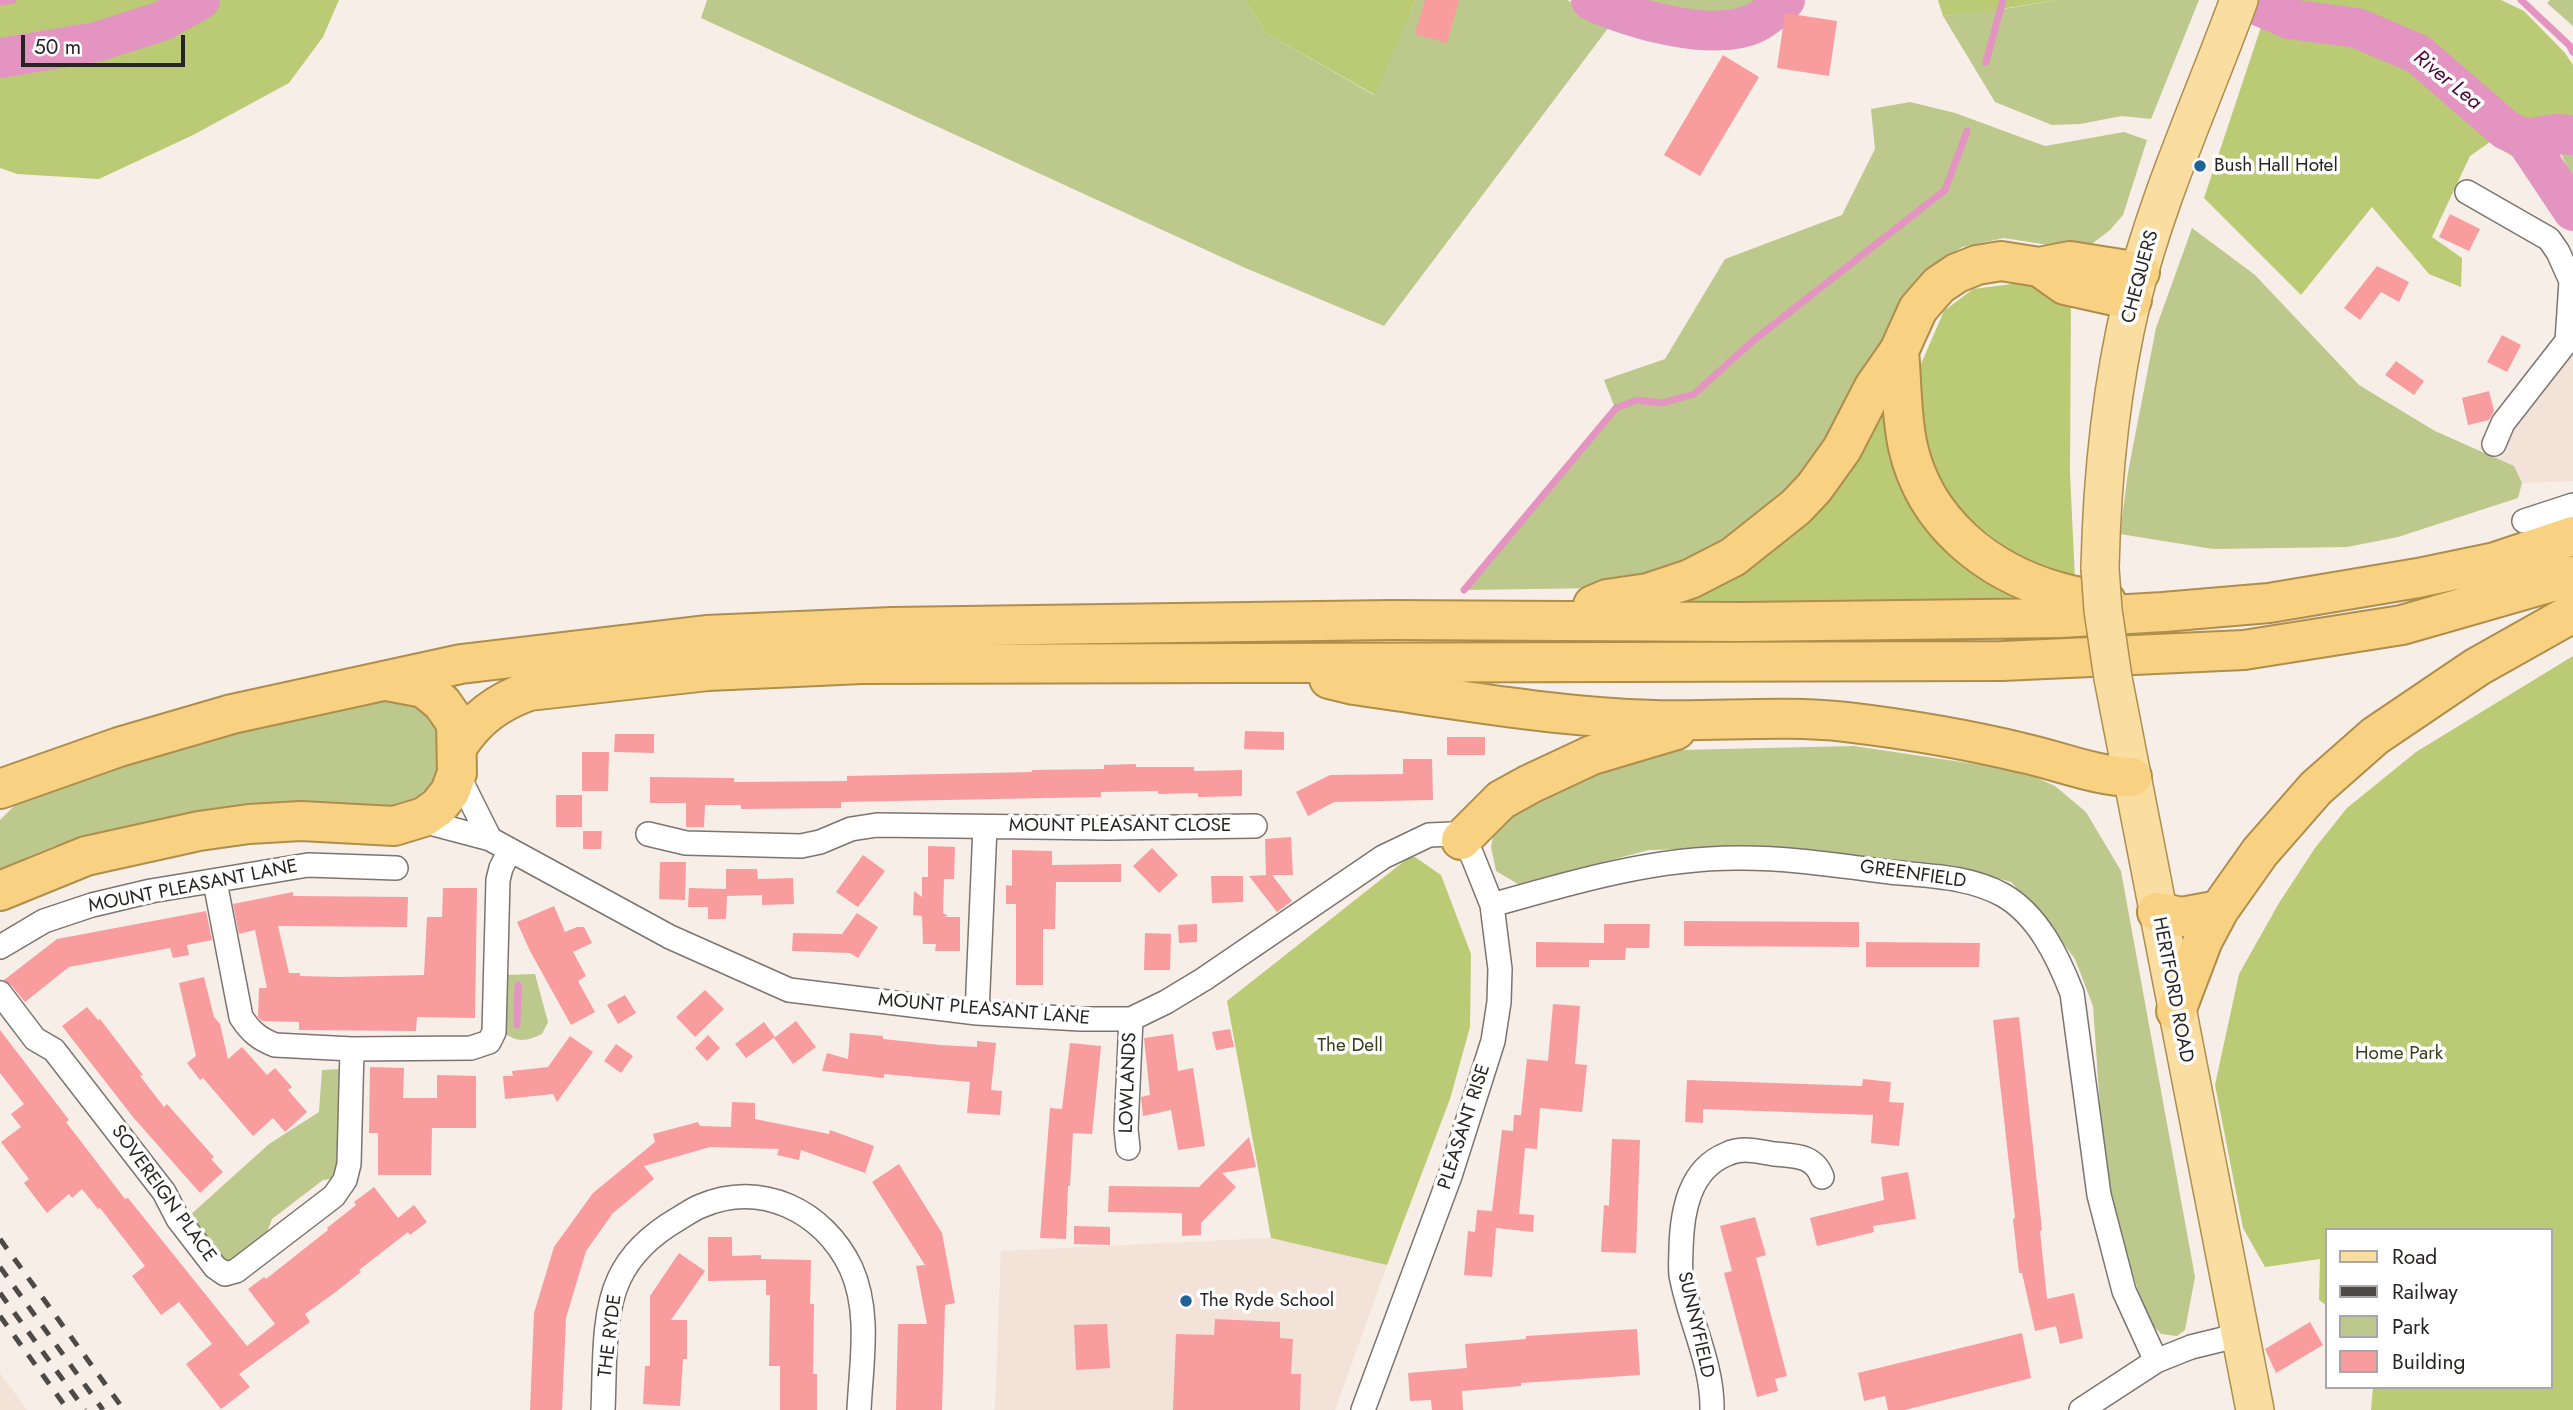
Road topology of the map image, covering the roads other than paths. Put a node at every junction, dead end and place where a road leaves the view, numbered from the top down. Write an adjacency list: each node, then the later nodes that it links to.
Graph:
1 (2239, 0): 3 (main road, CHEQUERS)
2 (2467, 192): 5 (street)
3 (2136, 286): 4 (highway); 9 (main road, CHEQUERS)
4 (1899, 351): 11 (highway); 13 (highway)
5 (2494, 444)
6 (2573, 505): 7 (street)
7 (2524, 521)
8 (2573, 536): 11 (highway)
9 (2100, 568): 18 (main road, HERTFORD ROAD, bridge)
10 (2573, 576): 14 (highway)
11 (2163, 612): 13 (highway)
12 (2573, 613): 31 (highway)
13 (1555, 620): 15 (highway)
14 (1262, 663): 16 (highway); 17 (highway)
15 (385, 681): 17 (highway); 19 (highway)
16 (1708, 720): 18 (highway); 25 (highway)
17 (457, 760): 20 (highway); 24 (street)
18 (2132, 777): 32 (main road, HERTFORD ROAD)
19 (0, 789)
20 (424, 817): 24 (street, MOUNT PLEASANT LANE); 29 (highway)
21 (1255, 826): 22 (street, MOUNT PLEASANT CLOSE)
22 (985, 827): 23 (street, MOUNT PLEASANT CLOSE); 36 (street, MOUNT PLEASANT CLOSE)
23 (648, 834)
24 (490, 839): 26 (street, MOUNT PLEASANT LANE)
25 (1461, 840): 30 (street, PLEASANT RISE); 37 (street, MOUNT PLEASANT LANE)
26 (510, 850): 36 (street, MOUNT PLEASANT LANE); 38 (street)
27 (396, 868): 28 (street, MOUNT PLEASANT LANE)
28 (215, 882): 33 (street, MOUNT PLEASANT LANE); 38 (street)
29 (0, 891)
30 (1492, 905): 42 (street, GREENFIELD); 45 (street, PLEASANT RISE)
31 (2219, 910): 32 (highway); 35 (highway)
32 (2157, 912): 35 (main road, HERTFORD ROAD)
33 (0, 947)
34 (0, 993): 38 (street, SOVEREIGN PLACE)
35 (2176, 1010): 41 (main road, HERTFORD ROAD)
36 (977, 1013): 37 (street, MOUNT PLEASANT LANE)
37 (1132, 1019): 39 (street, LOWLANDS)
38 (352, 1049)
39 (1128, 1148)
40 (1822, 1177): 46 (street, SUNNYFIELD)
41 (2239, 1335): 42 (street); 48 (main road, HERTFORD ROAD)
42 (2155, 1361): 47 (street)
43 (603, 1410): 44 (street, THE RYDE)
44 (859, 1410)
45 (1363, 1410)
46 (1712, 1410)
47 (2081, 1410)
48 (2255, 1410)

